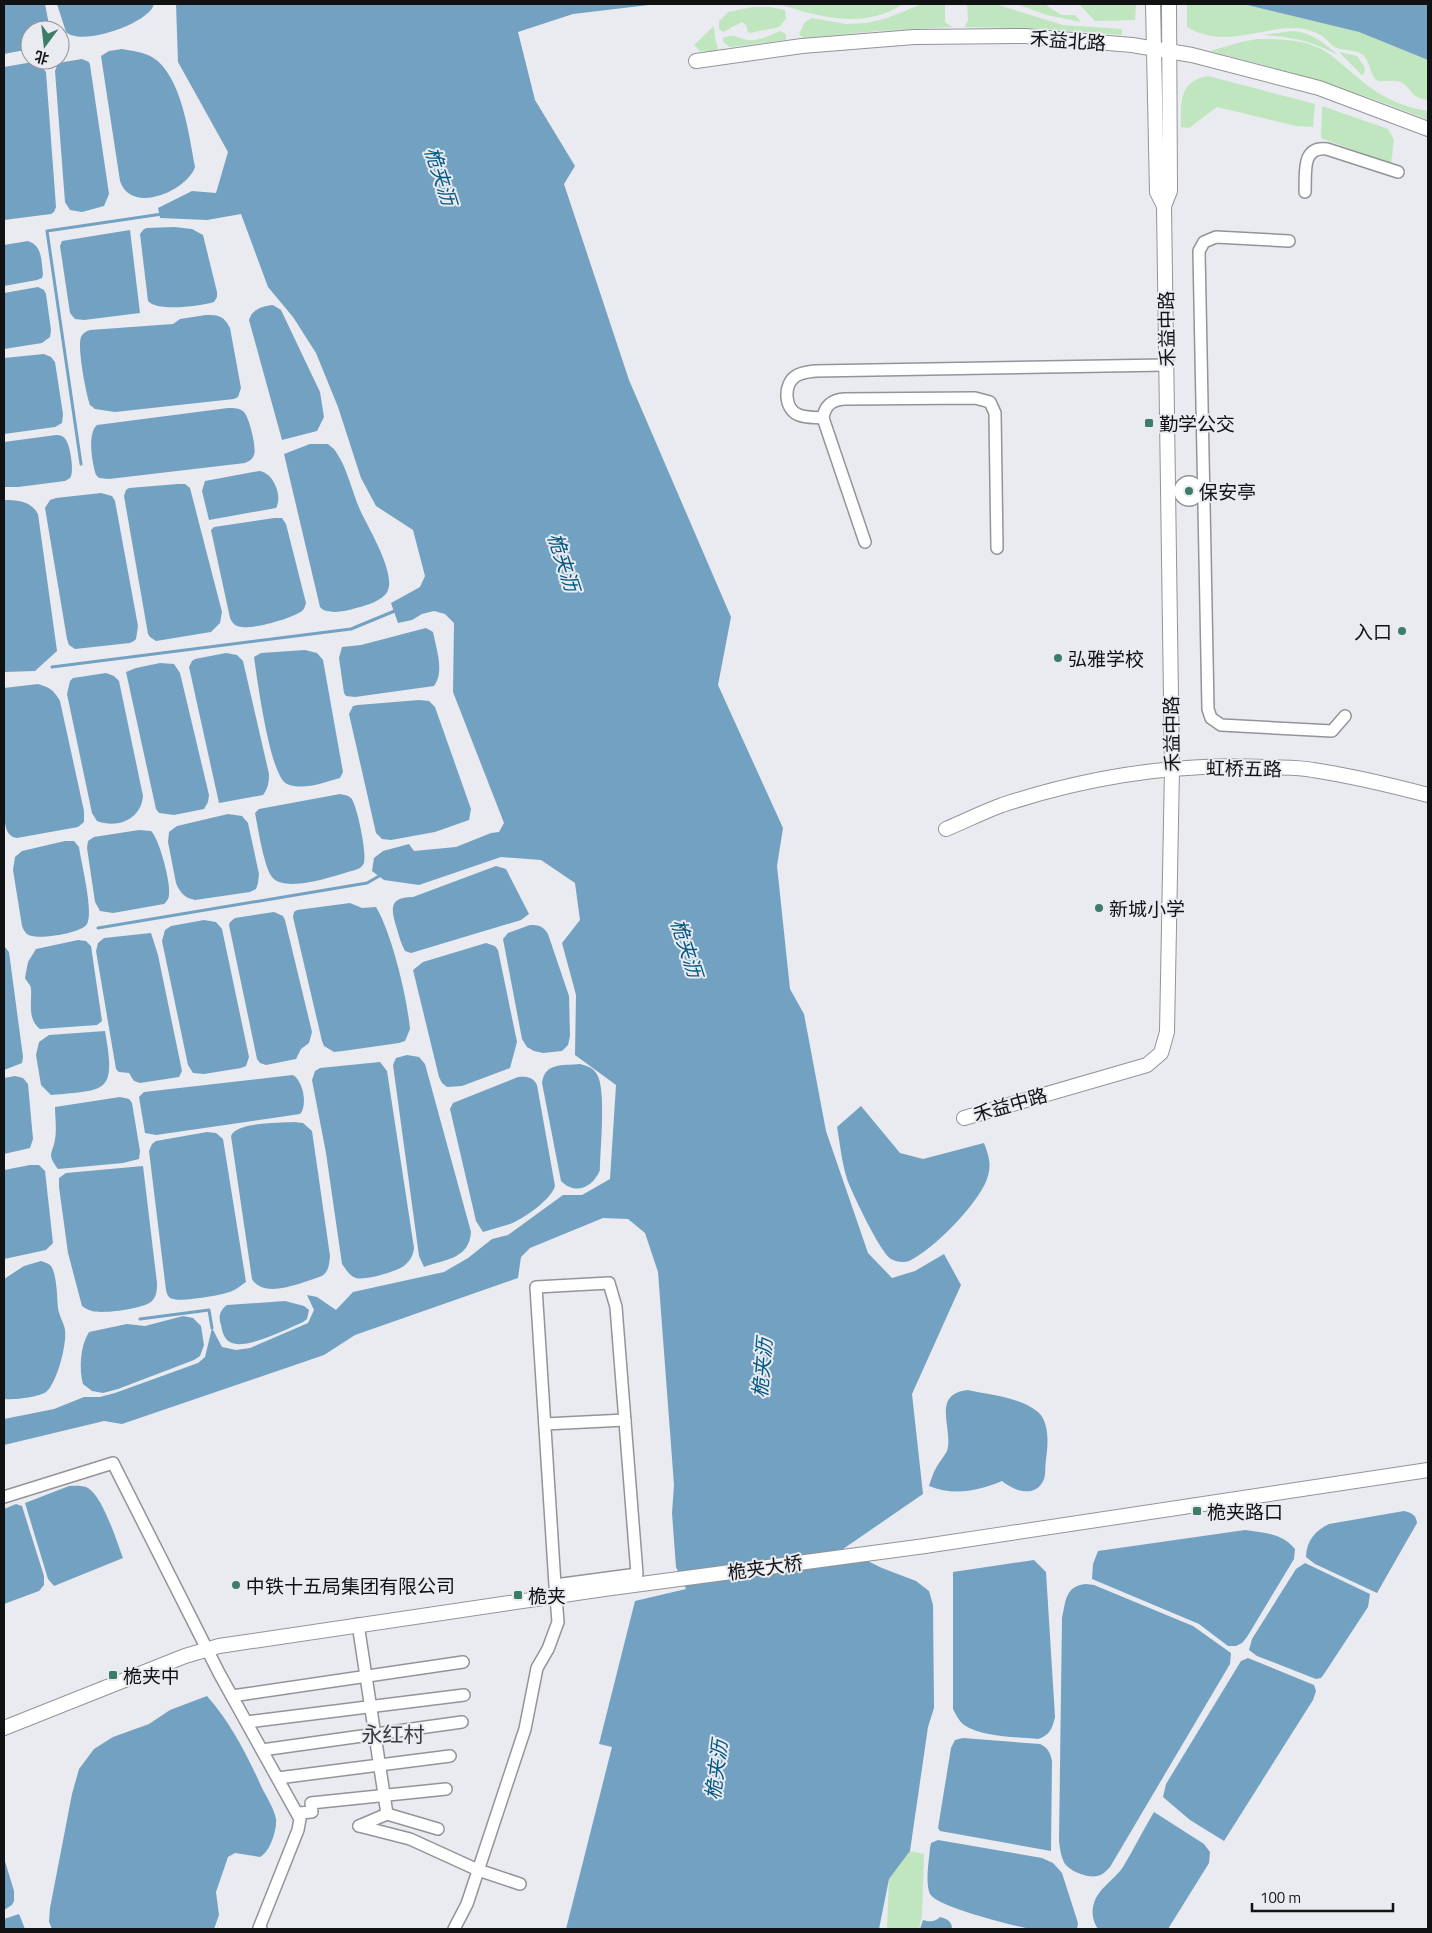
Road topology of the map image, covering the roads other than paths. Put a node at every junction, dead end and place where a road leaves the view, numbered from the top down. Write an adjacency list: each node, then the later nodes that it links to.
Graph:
1 (1153, 4): 3 (street, 禾益中路)
2 (1169, 4): 4 (street, 禾益中路)
3 (1154, 49): 4 (street, 禾益北路); 5 (street, 禾益北路); 9 (street, 禾益中路)
4 (1169, 51): 6 (street, 禾益北路); 9 (street, 禾益中路)
5 (696, 62)
6 (1428, 129)
7 (1398, 172): 8 (street)
8 (1305, 192)
9 (1164, 206): 11 (street, 禾益中路)
10 (1290, 241): 14 (street)
11 (1166, 365): 12 (street); 13 (street, 禾益中路)
12 (823, 418): 15 (street); 16 (street)
13 (1174, 491): 14 (street); 18 (street, 禾益中路)
14 (1202, 491): 17 (street)
15 (865, 542)
16 (997, 548)
17 (1345, 716)
18 (1172, 768): 19 (street, 虹桥五路); 20 (street, 虹桥五路); 21 (street, 禾益中路)
19 (1428, 795)
20 (946, 829)
21 (964, 1118)
22 (624, 1420): 23 (street); 23 (street); 26 (street)
23 (544, 1424): 26 (street)
24 (1428, 1470): 26 (street, 桅夹大桥)
25 (4, 1497): 28 (street)
26 (555, 1590): 27 (street, 桅夹大桥); 47 (street)
27 (358, 1624): 28 (street, 桅夹大桥); 30 (street)
28 (208, 1649): 32 (street); 36 (street, 桅夹大桥)
29 (463, 1662): 30 (street)
30 (366, 1676): 32 (street); 33 (street)
31 (464, 1695): 33 (street)
32 (232, 1696): 34 (street)
33 (371, 1707): 34 (street); 37 (street)
34 (247, 1722): 38 (street)
35 (462, 1722): 37 (street)
36 (4, 1728)
37 (375, 1734): 38 (street); 40 (street)
38 (262, 1750): 41 (street)
39 (450, 1756): 40 (street)
40 (380, 1765): 41 (street); 43 (street)
41 (278, 1778): 44 (street)
42 (446, 1789): 43 (street)
43 (384, 1795): 44 (street); 45 (street)
44 (298, 1813): 49 (street)
45 (387, 1814): 46 (street); 47 (street)
46 (438, 1829)
47 (478, 1870): 48 (street); 50 (street)
48 (520, 1884)
49 (261, 1929)
50 (454, 1929)

